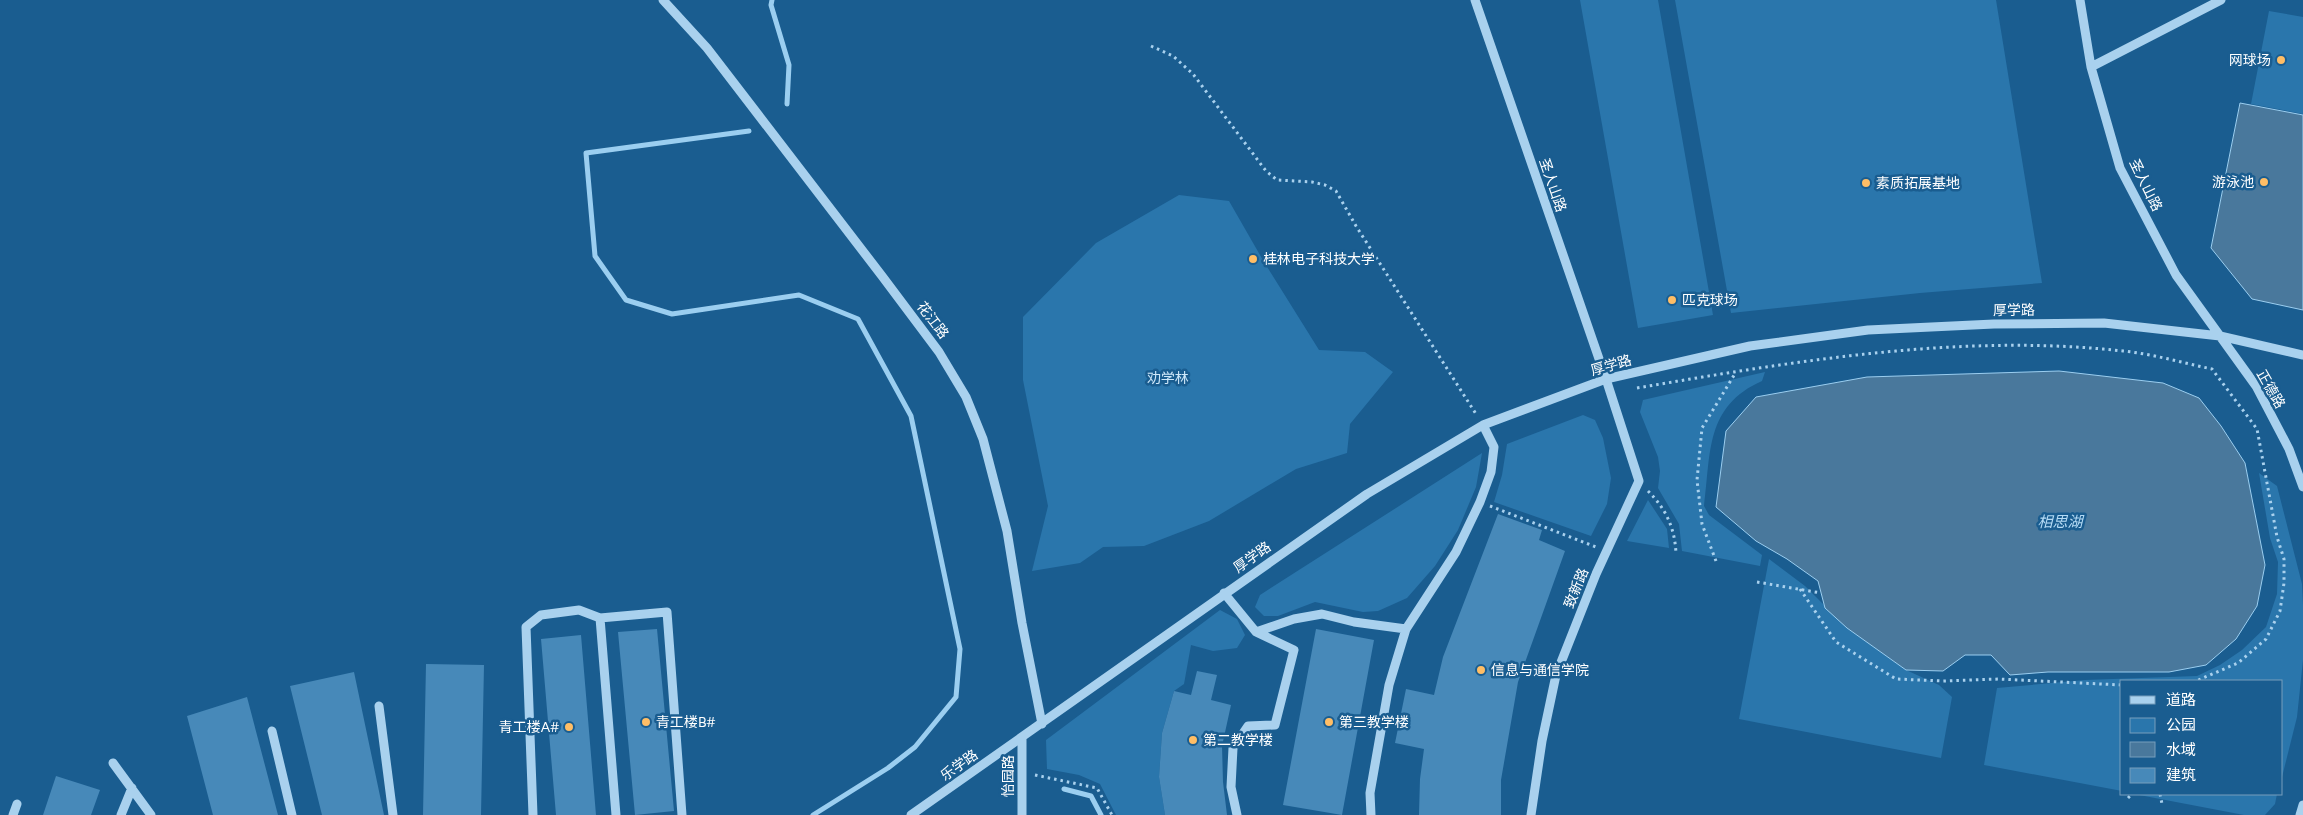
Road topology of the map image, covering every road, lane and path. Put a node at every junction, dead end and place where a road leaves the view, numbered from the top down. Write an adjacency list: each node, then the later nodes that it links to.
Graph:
1 (663, 0): 29 (street, 花江路)
2 (1475, 0): 10 (street, 圣人山路)
3 (2080, 0): 6 (street, 圣人山路)
4 (2221, 0): 6 (street)
5 (1151, 46): 12 (path)
6 (2091, 67): 7 (street, 圣人山路)
7 (2220, 336): 8 (street, 厚学路); 10 (street, 厚学路); 14 (street, 正德路)
8 (2303, 355)
9 (1736, 371): 11 (path); 18 (path); 26 (path)
10 (1606, 379): 12 (street, 厚学路); 13 (street)
11 (1637, 388)
12 (1483, 425): 15 (street); 21 (street, 厚学路)
13 (1639, 481): 16 (street, 致新路); 17 (path)
14 (2303, 487)
15 (1480, 502): 16 (path); 24 (street)
16 (1606, 551): 54 (street, 致新路)
17 (1676, 554)
18 (1716, 561)
19 (1757, 582): 20 (path)
20 (1800, 590): 22 (path); 27 (path)
21 (1224, 593): 25 (street); 29 (street, 厚学路)
22 (1821, 593)
23 (600, 618): 46 (street); 47 (street); 48 (street)
24 (1406, 629): 25 (street); 53 (street)
25 (1256, 632): 52 (street)
26 (2198, 680)
27 (2120, 686)
28 (379, 706): 45 (street)
29 (1042, 724): 31 (street, 厚学路)
30 (272, 731): 44 (street)
31 (1022, 738): 33 (street, 怡园路); 49 (street, 乐学路)
32 (113, 763): 34 (street)
33 (1022, 772): 50 (street, 怡园路); 51 (path)
34 (132, 788): 42 (street); 43 (street)
35 (2131, 795): 37 (path)
36 (2160, 795): 39 (path)
37 (2128, 798)
38 (17, 804): 41 (street)
39 (2162, 804)
40 (2303, 807): 55 (street)
41 (13, 815)
42 (120, 815)
43 (152, 815)
44 (292, 815)
45 (393, 815)
46 (533, 815)
47 (616, 815)
48 (682, 815)
49 (911, 815)
50 (1022, 815)
51 (1112, 815)
52 (1237, 815)
53 (1371, 815)
54 (1531, 815)
55 (2300, 815)

